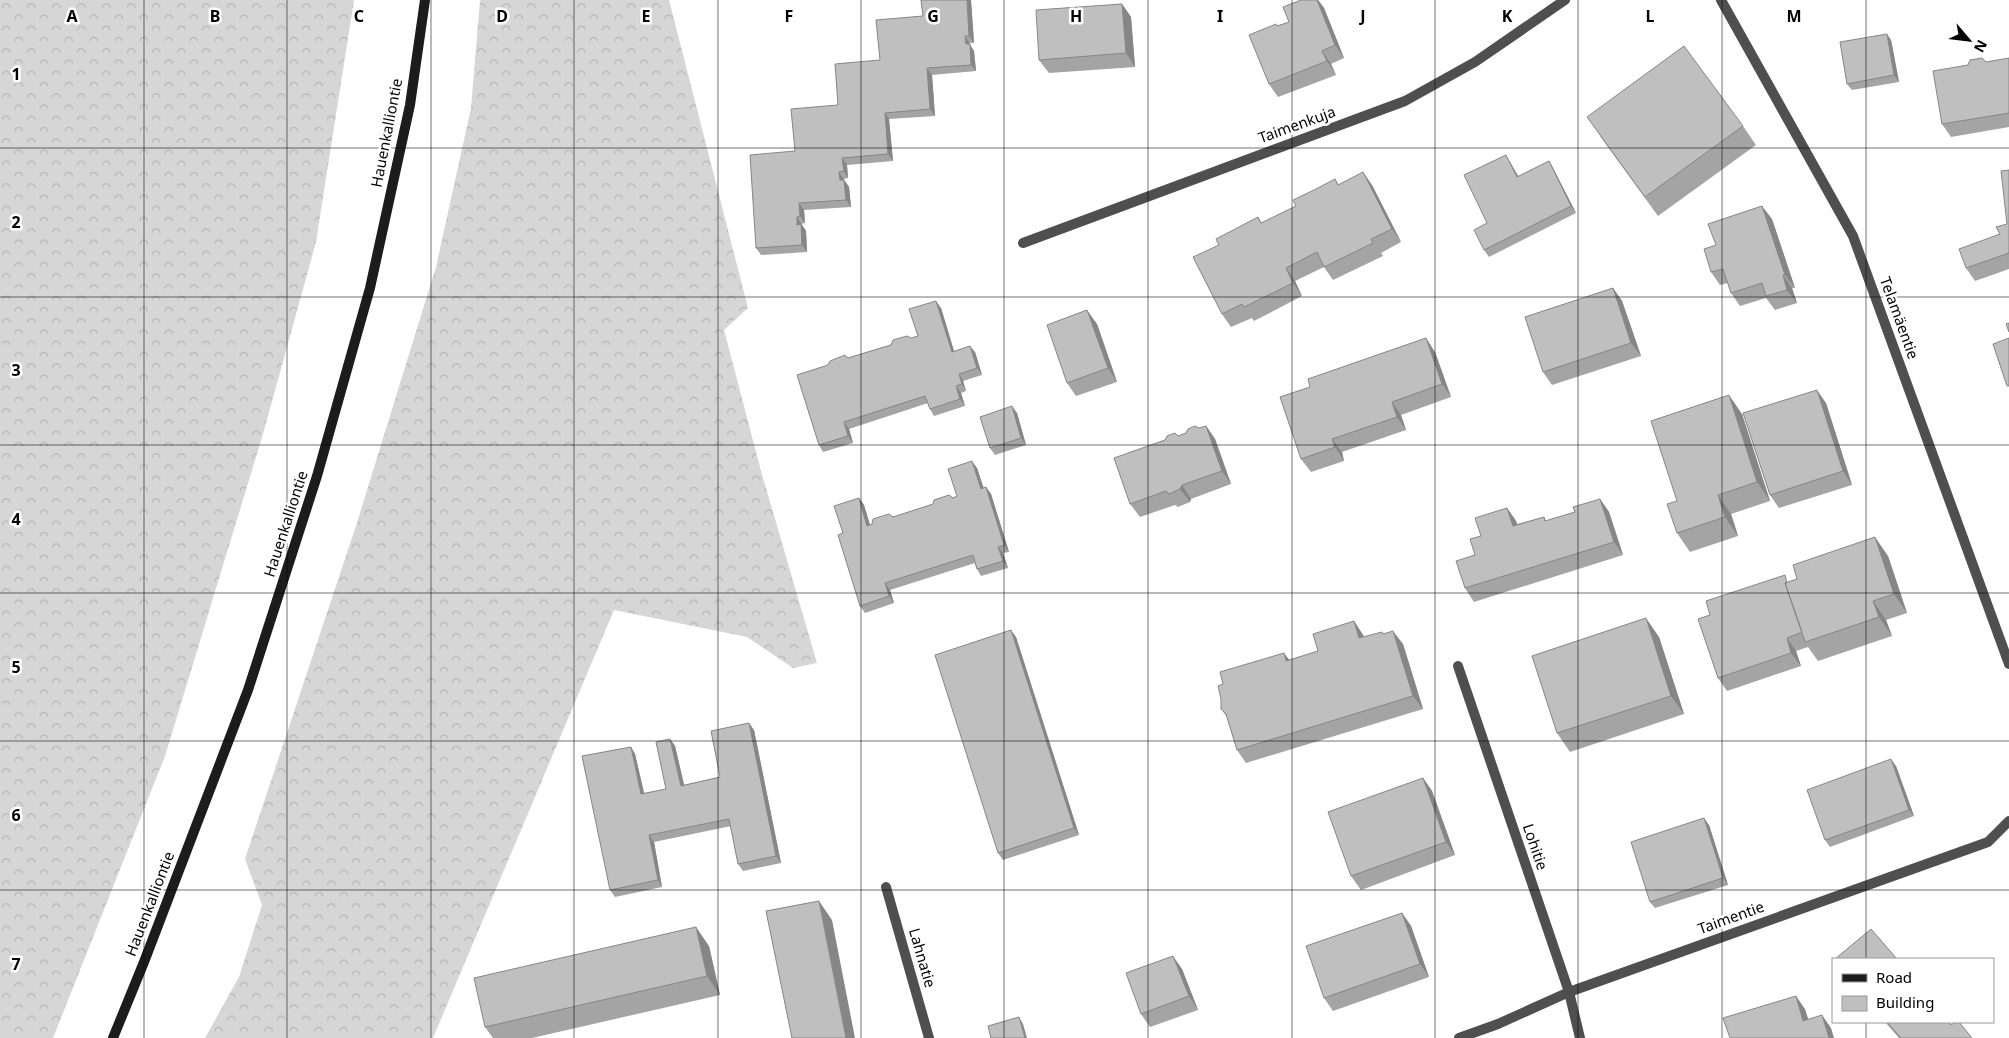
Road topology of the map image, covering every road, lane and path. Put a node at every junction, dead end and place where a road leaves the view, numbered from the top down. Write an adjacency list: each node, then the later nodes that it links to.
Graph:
1 (425, 0): 10 (main road, Hauenkalliontie)
2 (1565, 0): 4 (street, Taimenkuja)
3 (1721, 0): 5 (street, Telamäentie)
4 (1022, 243)
5 (2009, 664)
6 (1458, 666): 9 (street, Lohitie)
7 (2009, 821): 9 (street, Taimentie)
8 (886, 887): 11 (street, Lahnatie)
9 (1569, 992): 12 (street, Taimentie); 13 (street, Lohitie)
10 (113, 1038)
11 (929, 1038)
12 (1459, 1038)
13 (1580, 1038)

